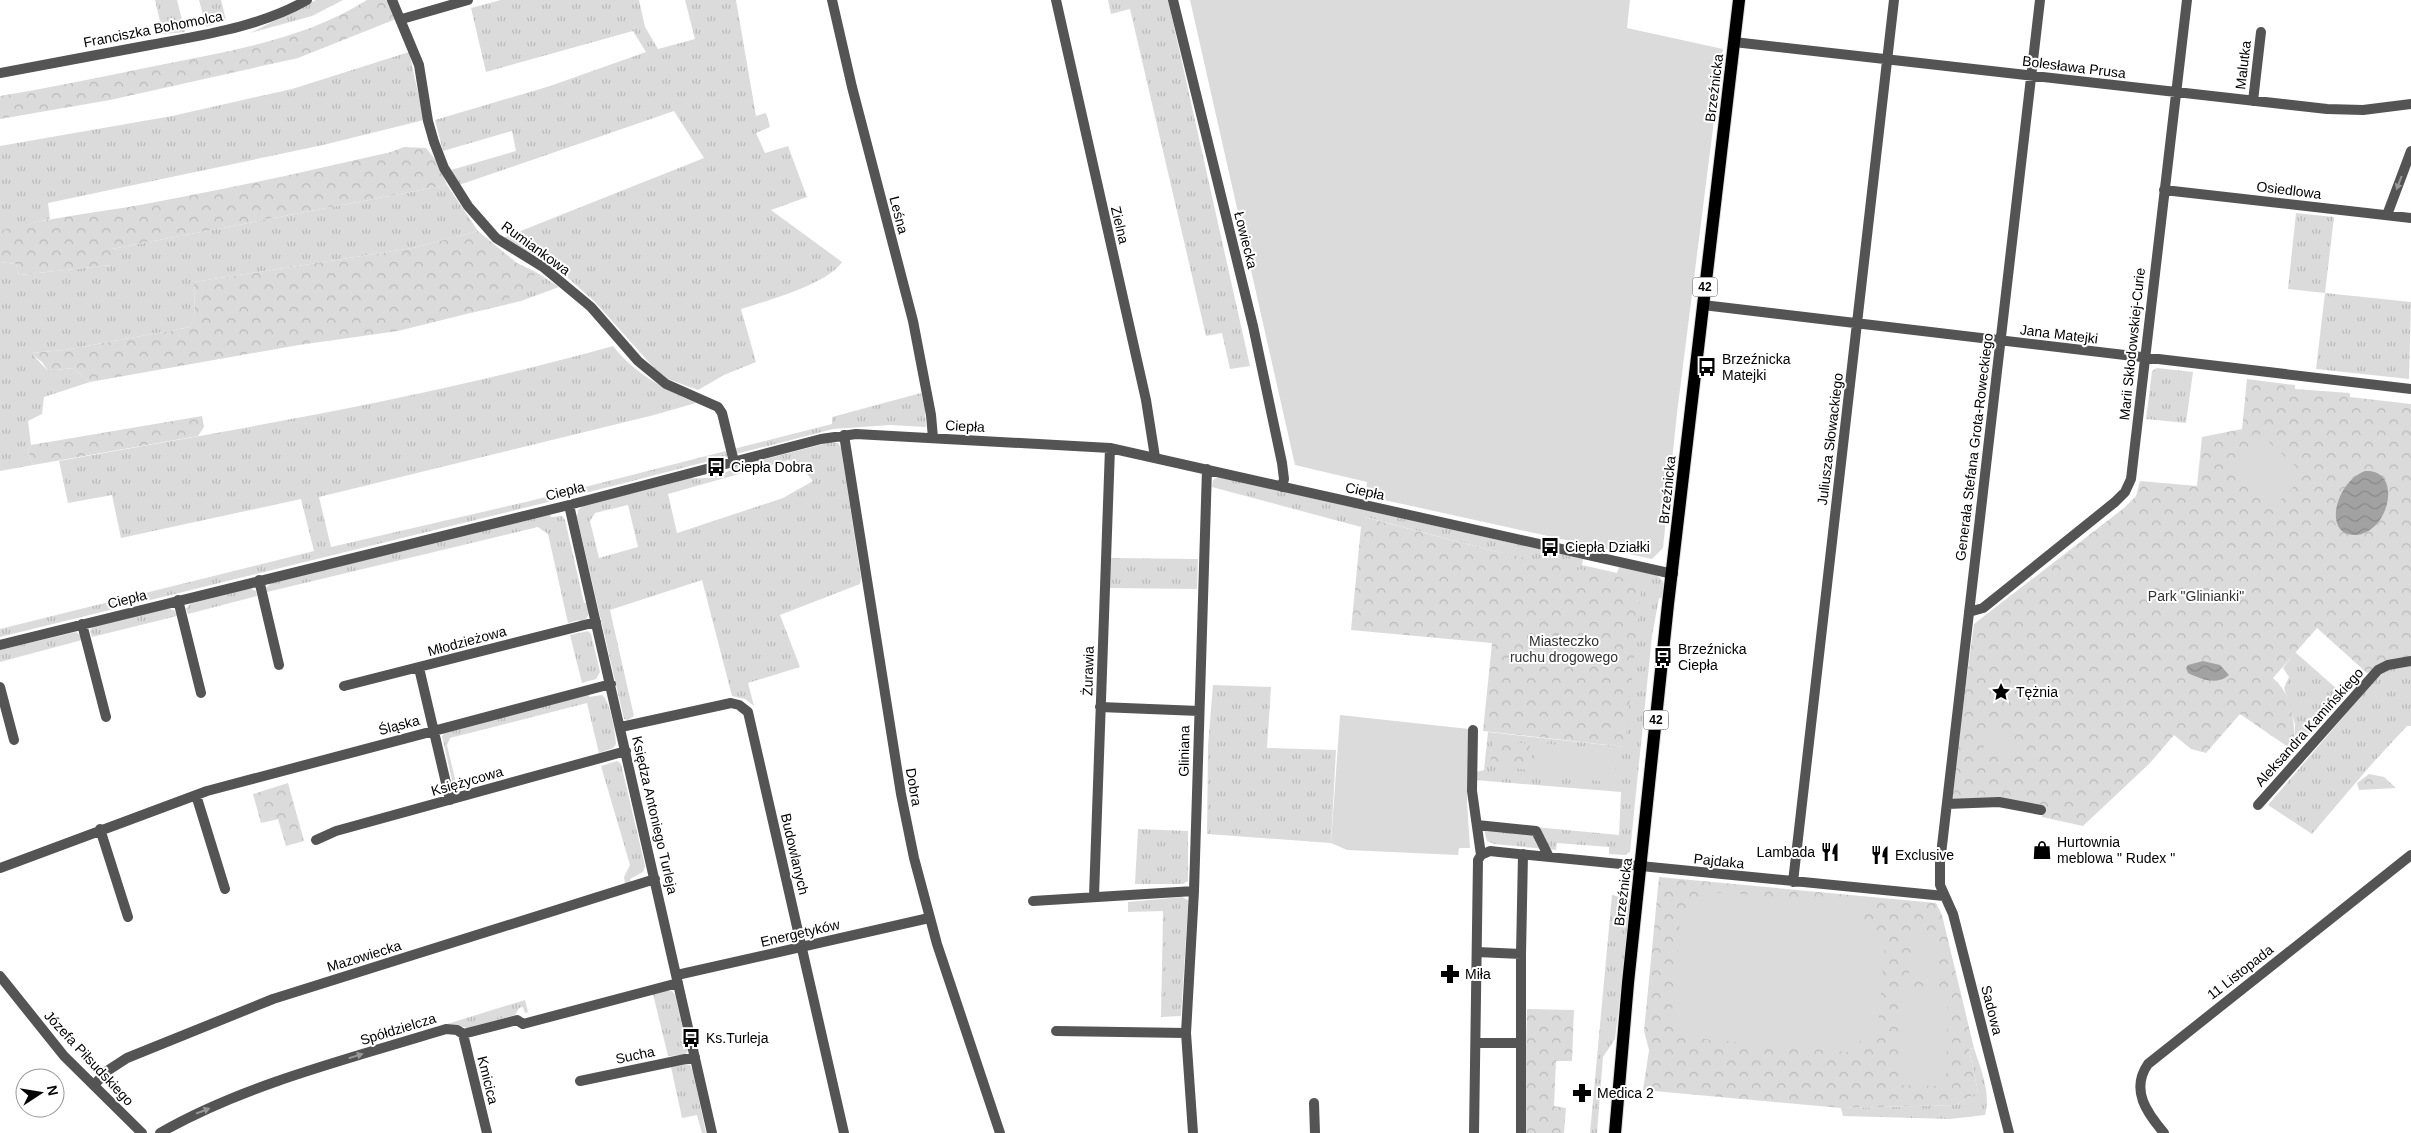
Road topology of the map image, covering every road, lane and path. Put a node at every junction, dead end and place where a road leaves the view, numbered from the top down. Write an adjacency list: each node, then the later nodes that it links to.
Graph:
1 (307, 0): 15 (street, Franciszka Bohomolca)
2 (392, 0): 11 (street, Rumiankowa)
3 (468, 0): 11 (street)
4 (832, 0): 30 (street, Leśna)
5 (1056, 0): 32 (street, Zielna)
6 (1173, 0): 35 (street, Łowiecka)
7 (1739, 0): 13 (main road, Brzeźnicka / 42)
8 (1894, 0): 14 (street, Juliusza Słowackiego)
9 (2040, 0): 16 (street, Generała Stefana Grota-Roweckiego)
10 (2187, 0): 17 (street, Marii Skłodowskiej-Curie)
11 (402, 19): 33 (street, Rumiankowa)
12 (2261, 32): 18 (street, Malutka)
13 (1734, 42): 14 (street, Bolesława Prusa); 24 (main road, Brzeźnicka / 42)
14 (1887, 59): 16 (street, Bolesława Prusa); 25 (street, Juliusza Słowackiego)
15 (0, 73)
16 (2031, 76): 17 (street, Bolesława Prusa); 26 (street, Generała Stefana Grota-Roweckiego)
17 (2176, 92): 18 (street, Bolesława Prusa); 21 (street, Marii Skłodowskiej-Curie)
18 (2252, 101): 19 (street, Bolesława Prusa)
19 (2411, 104)
20 (2411, 151): 22 (street, one-way to 22)
21 (2164, 190): 22 (street, Osiedlowa); 27 (street, Marii Skłodowskiej-Curie)
22 (2387, 215): 23 (street, Osiedlowa)
23 (2411, 218)
24 (1703, 306): 25 (street, Jana Matejki); 37 (main road, Brzeźnicka / 42)
25 (1857, 324): 26 (street, Jana Matejki); 74 (street, Juliusza Słowackiego)
26 (2001, 341): 27 (street, Jana Matejki); 40 (street, Generała Stefana Grota-Roweckiego)
27 (2144, 358): 28 (street, Jana Matejki); 40 (street, Marii Skłodowskiej-Curie)
28 (2411, 389)
29 (844, 435): 30 (street, Ciepła); 33 (street, Ciepła); 81 (street, Dobra)
30 (933, 438): 31 (street, Ciepła)
31 (1110, 448): 32 (street, Ciepła); 51 (street, Żurawia)
32 (1155, 457): 34 (street, Ciepła)
33 (734, 462): 36 (street, Ciepła)
34 (1207, 469): 35 (street, Ciepła); 52 (street, Gliniana)
35 (1282, 487): 37 (street, Ciepła)
36 (569, 505): 38 (street, Ciepła); 41 (street, Księdza Antoniego Turleja)
37 (1673, 574): 71 (main road, Brzeźnicka / 42)
38 (259, 580): 39 (street, Ciepła); 45 (street)
39 (178, 600): 42 (street, Ciepła); 50 (street)
40 (1969, 612): 61 (street, Generała Stefana Grota-Roweckiego)
41 (596, 622): 46 (street, Młodzieżowa); 47 (street, Księdza Antoniego Turleja)
42 (82, 624): 43 (street, Ciepła); 53 (street)
43 (0, 645)
44 (2411, 661): 62 (street, Aleksandra Kamińskiego)
45 (279, 665)
46 (419, 668): 48 (street, Młodzieżowa); 55 (street)
47 (611, 684): 54 (street, Księdza Antoniego Turleja); 55 (street, Śląska)
48 (344, 686)
49 (0, 687): 57 (street)
50 (201, 693)
51 (1100, 707): 52 (street); 77 (street, Żurawia)
52 (1199, 711): 76 (street, Gliniana)
53 (106, 717)
54 (621, 727): 58 (street, Księdza Antoniego Turleja); 82 (street, Budowlanych)
55 (434, 730): 59 (street, Śląska); 60 (street)
56 (1473, 730): 64 (street)
57 (14, 740)
58 (626, 751): 60 (street, Księżycowa); 73 (street, Księdza Antoniego Turleja)
59 (196, 795): 65 (street, Śląska); 75 (street)
60 (450, 800): 66 (street, Księżycowa)
61 (1947, 804): 63 (street); 78 (street, Generała Stefana Grota-Roweckiego)
62 (2258, 805)
63 (2041, 810)
64 (1477, 825): 68 (street); 70 (street)
65 (100, 829): 72 (street, Śląska); 80 (street)
66 (316, 840)
67 (1524, 854): 68 (street); 70 (street); 84 (street)
68 (1481, 855): 83 (street)
69 (2411, 855): 108 (street, 11 Listopada)
70 (1549, 857): 71 (street)
71 (1642, 867): 74 (street, Pajdaka); 106 (main road, Brzeźnicka / 42)
72 (0, 868)
73 (656, 879): 86 (street, Księdza Antoniego Turleja); 94 (street, Mazowiecka)
74 (1793, 882): 78 (street, Pajdaka)
75 (225, 889)
76 (1194, 891): 77 (street); 88 (street, Gliniana)
77 (1094, 896): 79 (street)
78 (1944, 896): 107 (street, Sadowa)
79 (1033, 901)
80 (128, 917)
81 (929, 918): 82 (street, Energetyków); 101 (street, Dobra)
82 (802, 947): 86 (street, Energetyków); 100 (street, Budowlanych)
83 (1477, 952): 84 (street); 90 (street)
84 (1521, 954): 91 (street)
85 (0, 976): 94 (street, Józefa Piłsudskiego)
86 (678, 979): 89 (street, Spółdzielcza); 92 (street, Księdza Antoniego Turleja)
87 (1056, 1031): 88 (street)
88 (1186, 1033): 102 (street, Gliniana)
89 (463, 1034): 97 (street, Spółdzielcza, one-way to 89); 98 (street, Kmicica)
90 (1476, 1043): 91 (street); 104 (street)
91 (1521, 1043): 105 (street)
92 (695, 1057): 93 (street, Sucha); 99 (street, Księdza Antoniego Turleja)
93 (580, 1081)
94 (94, 1085): 96 (street, Józefa Piłsudskiego)
95 (1314, 1103): 103 (street)
96 (142, 1133)
97 (160, 1133)
98 (487, 1133)
99 (712, 1133)
100 (844, 1133)
101 (1000, 1133)
102 (1193, 1133)
103 (1315, 1133)
104 (1474, 1133)
105 (1521, 1133)
106 (1615, 1133)
107 (2009, 1133)
108 (2164, 1133)

